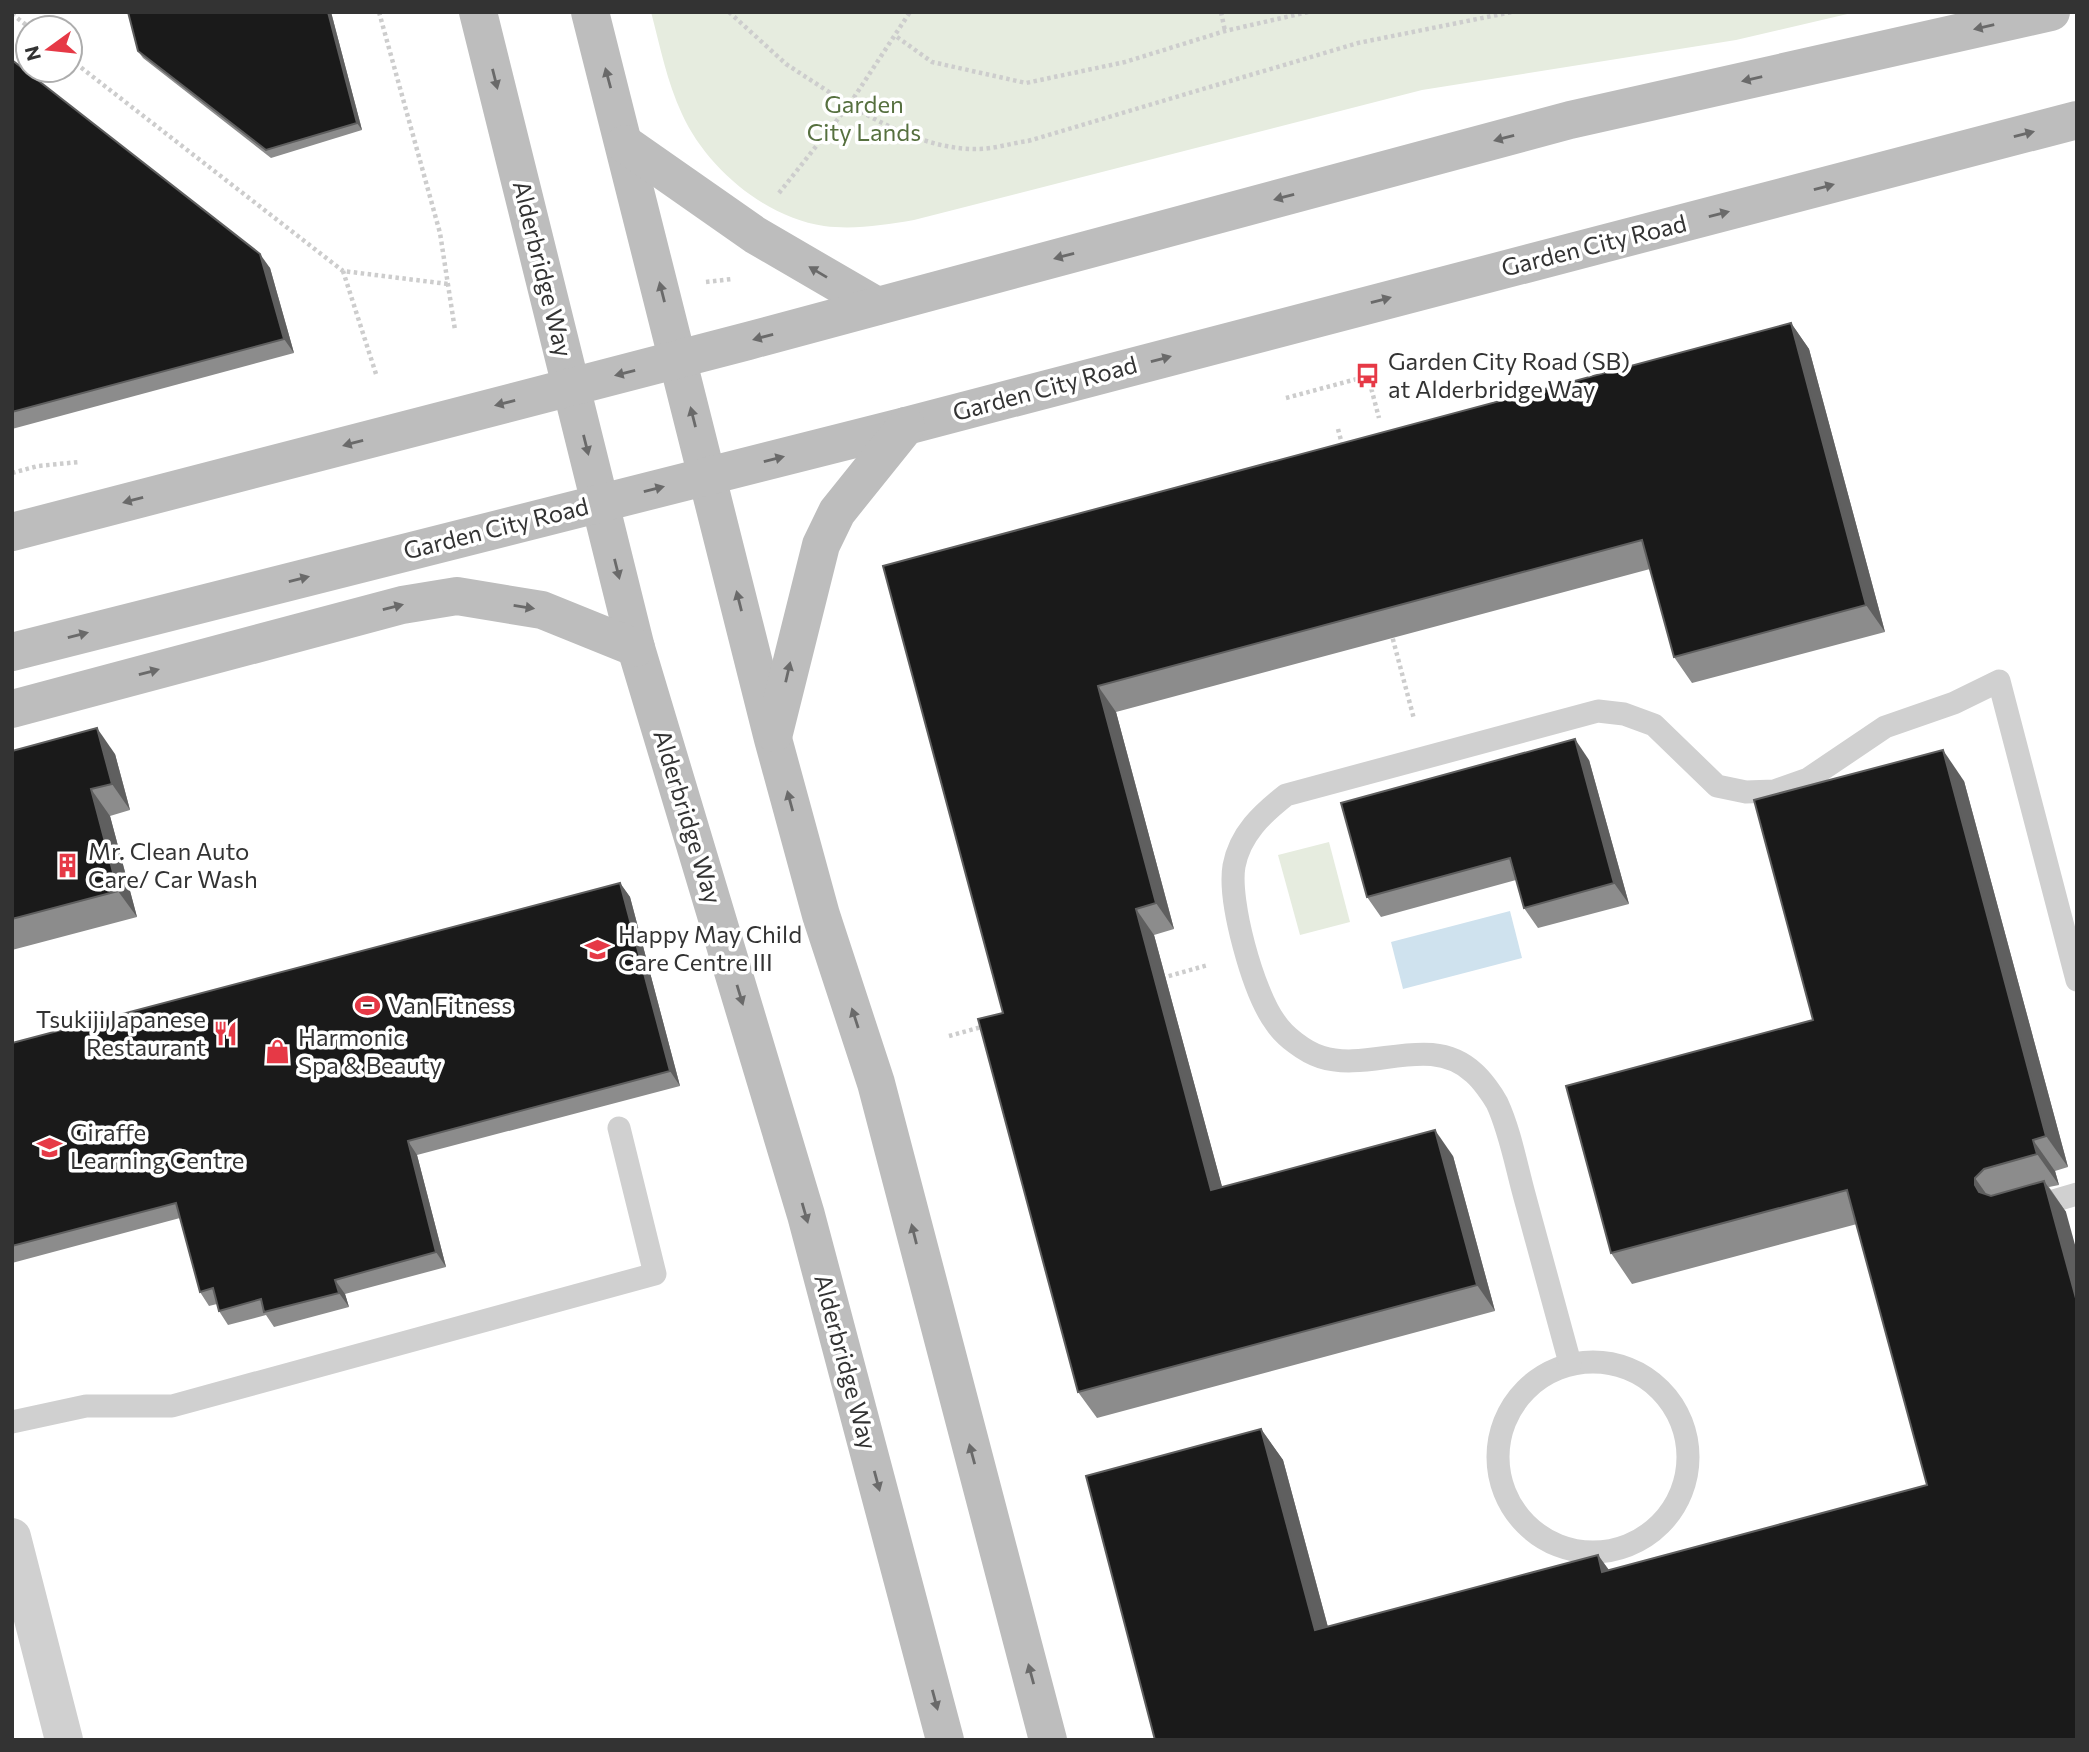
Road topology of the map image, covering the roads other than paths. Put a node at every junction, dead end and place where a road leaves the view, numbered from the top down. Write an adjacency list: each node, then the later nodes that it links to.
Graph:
1 (478, 12): 8 (main road, Alderbridge Way, one-way to 8)
2 (590, 12): 5 (main road, one-way to 2)
3 (2051, 12): 6 (main road, one-way to 6)
4 (2077, 120): 9 (main road, Garden City Road, one-way to 4)
5 (625, 144): 6 (main road, one-way to 5); 7 (main road, one-way to 5)
6 (877, 306): 7 (main road, one-way to 7)
7 (678, 359): 8 (main road, one-way to 8); 10 (main road, one-way to 7)
8 (571, 386): 11 (main road, Alderbridge Way, one-way to 11); 12 (main road, one-way to 12)
9 (906, 426): 10 (main road, Garden City Road, one-way to 9); 16 (main road, one-way to 9)
10 (708, 475): 11 (main road, Garden City Road, one-way to 10); 16 (main road, one-way to 10)
11 (600, 503): 13 (main road, Alderbridge Way, one-way to 13); 14 (main road, Garden City Road, one-way to 11)
12 (12, 531)
13 (636, 648): 15 (main road, one-way to 13); 25 (main road, Alderbridge Way, one-way to 25)
14 (12, 652)
15 (12, 709)
16 (773, 739): 26 (main road, one-way to 16)
17 (2077, 980): 21 (lane)
18 (620, 1128): 22 (lane)
19 (2077, 1194): 20 (lane)
20 (2010, 1213)
21 (1570, 1363): 21 (lane)
22 (12, 1422)
23 (12, 1537): 24 (street)
24 (64, 1740)
25 (945, 1740)
26 (1048, 1740)

